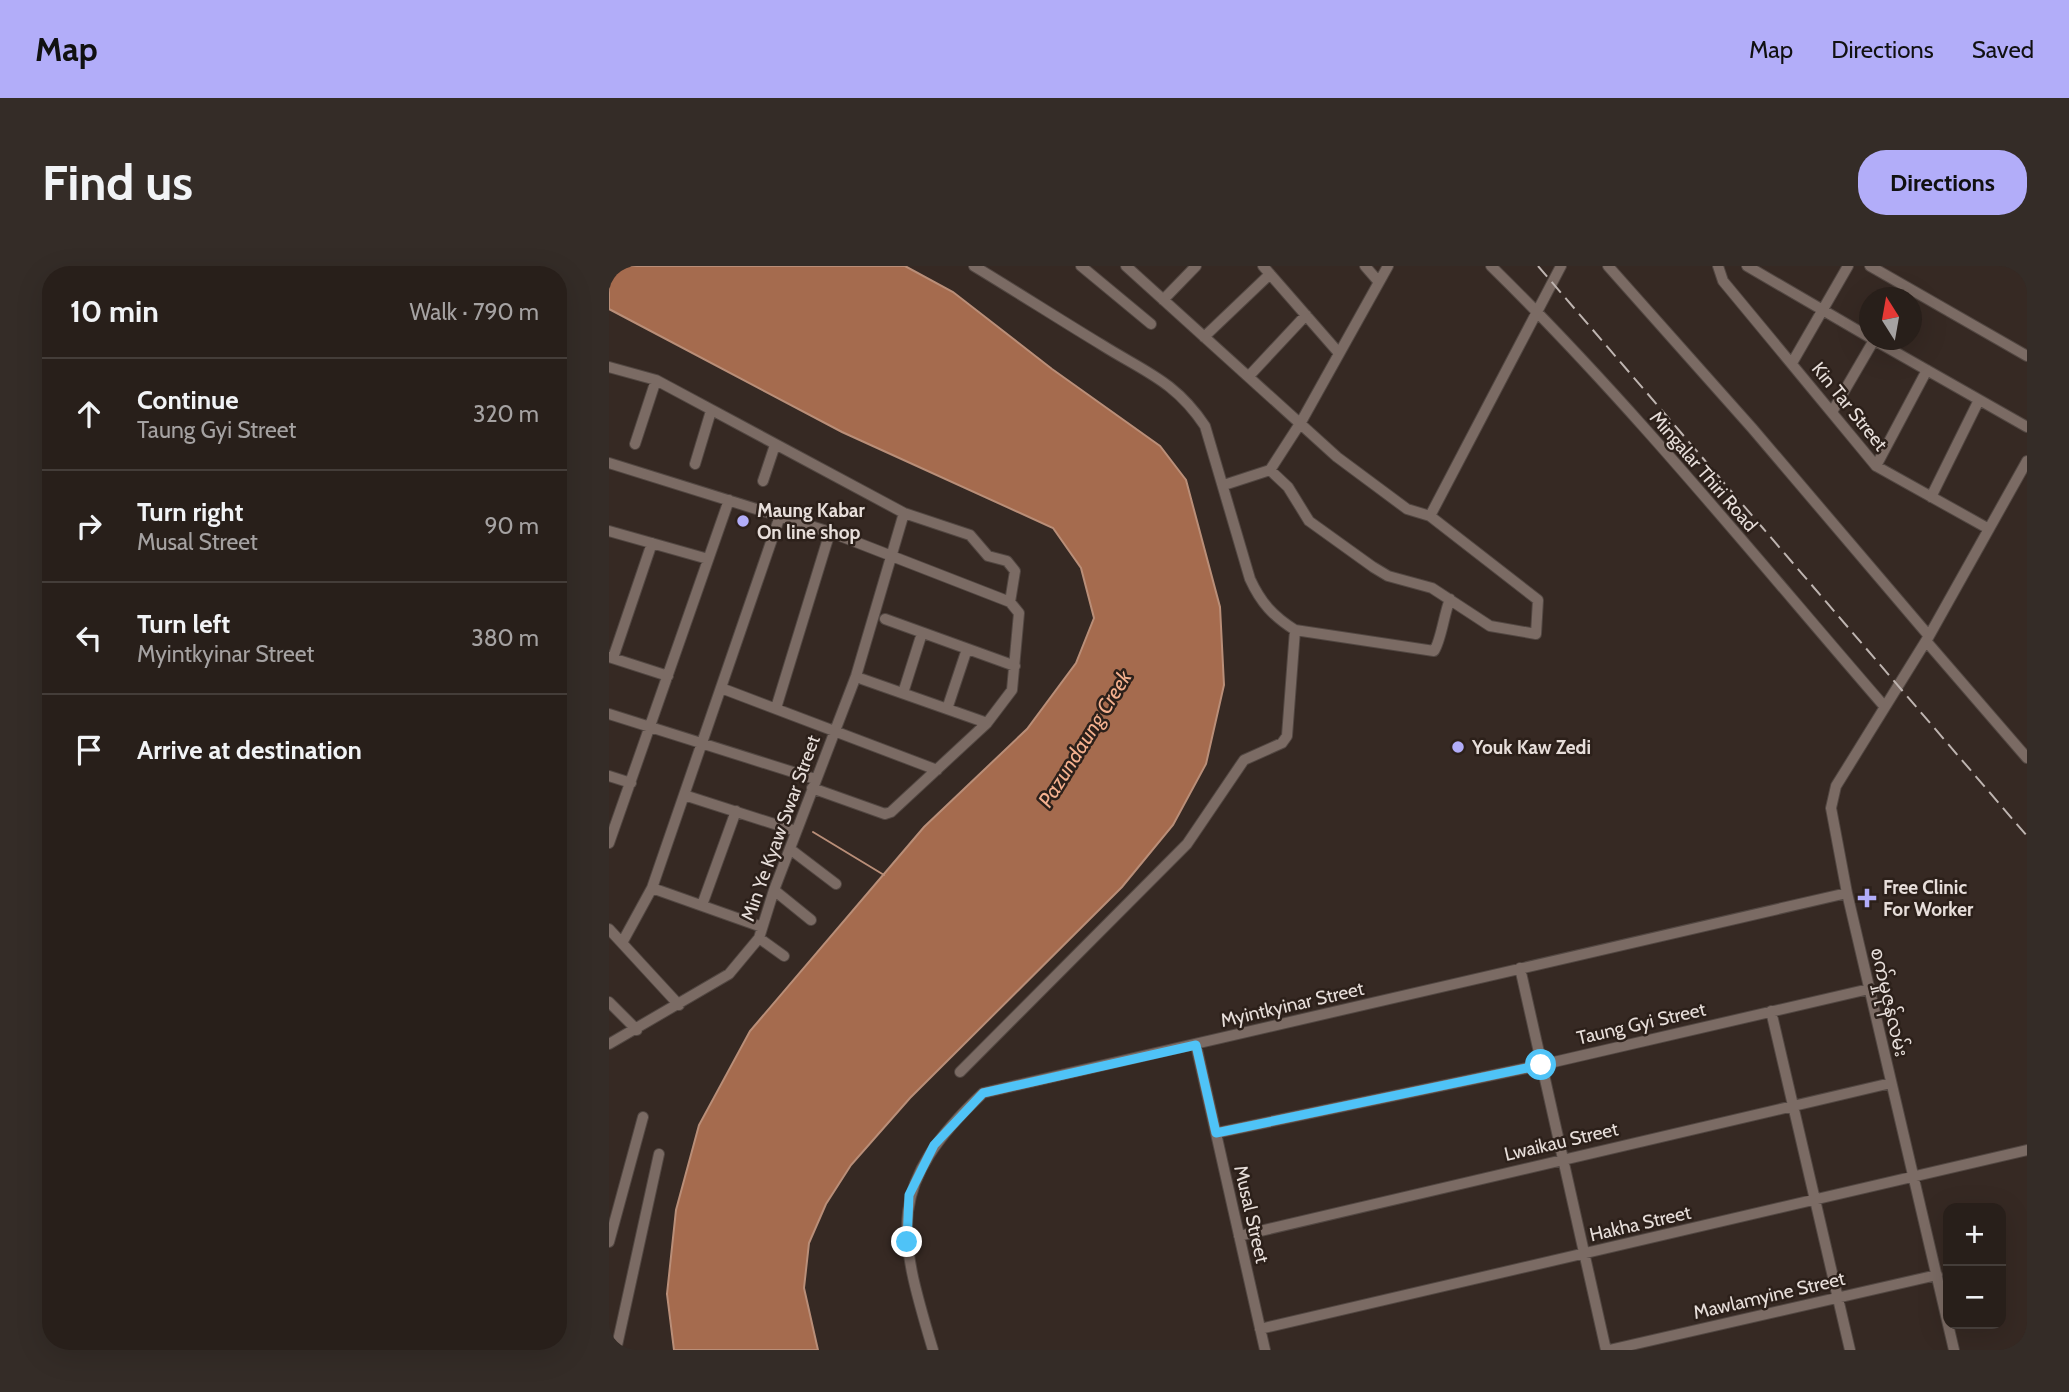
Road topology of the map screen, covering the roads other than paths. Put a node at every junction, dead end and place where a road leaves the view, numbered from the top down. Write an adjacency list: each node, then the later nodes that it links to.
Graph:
1 (974, 266): 45 (street)
2 (1081, 266): 20 (street)
3 (1126, 266): 16 (street)
4 (1196, 266): 16 (street)
5 (1364, 266): 15 (street)
6 (1388, 266): 15 (street)
7 (1490, 266): 18 (street, Mingalar Thiri Road)
8 (1561, 266): 18 (street)
9 (1608, 266): 62 (street)
10 (1718, 266): 27 (street, Kin Tar Street)
11 (1747, 266): 17 (street)
12 (1848, 266): 17 (street)
13 (1870, 266): 26 (street)
14 (1267, 270): 19 (street); 22 (street)
15 (1378, 281): 25 (street)
16 (1163, 300): 22 (street)
17 (1822, 309): 21 (street); 27 (street)
18 (1539, 313): 50 (street); 70 (street, Mingalar Thiri Road)
19 (1306, 315): 25 (street); 30 (street)
20 (1151, 324)
21 (1859, 331)
22 (1204, 337): 30 (street)
23 (1868, 350): 34 (street)
24 (1892, 350): 29 (street)
25 (1338, 352): 35 (street)
26 (2027, 356)
27 (1792, 363): 34 (street, Kin Tar Street)
28 (609, 367): 31 (street)
29 (1927, 370): 32 (street); 42 (street)
30 (1249, 376): 35 (street)
31 (656, 380): 33 (street); 37 (street)
32 (1979, 400): 36 (street); 46 (street)
33 (711, 411): 38 (street); 41 (street)
34 (1832, 412): 42 (street, Kin Tar Street)
35 (1301, 422): 43 (street); 50 (street)
36 (2027, 427)
37 (635, 444)
38 (775, 445): 44 (street); 48 (street)
39 (2027, 461): 51 (street, စက်မှုဇုန်လမ်း)
40 (609, 463): 47 (street)
41 (695, 464)
42 (1876, 466): 46 (street, Kin Tar Street)
43 (1270, 470): 45 (street); 57 (street)
44 (763, 481)
45 (1224, 485): 60 (street)
46 (1931, 497): 51 (street, Kin Tar Street)
47 (729, 500): 49 (street); 56 (street)
48 (904, 513): 55 (street, Min Ye Kyaw Swar Street); 58 (street)
49 (780, 516): 53 (street); 68 (street)
50 (1430, 516): 57 (street)
51 (1989, 528): 62 (street, စက်မှုဇုန်လမ်း)
52 (609, 530): 54 (street)
53 (830, 532): 55 (street); 71 (street)
54 (652, 543): 56 (street); 64 (street)
55 (894, 554): 58 (street); 76 (street, Min Ye Kyaw Swar Street)
56 (708, 559): 66 (street)
57 (1450, 599): 60 (street)
58 (1010, 602): 65 (street)
59 (885, 619): 61 (street)
60 (1295, 630): 109 (street)
61 (922, 633): 63 (street); 69 (street)
62 (1928, 639): 70 (street, စက်မှုဇုန်လမ်း); 78 (street)
63 (967, 649): 65 (street); 72 (street)
64 (611, 657): 66 (street)
65 (1015, 666): 74 (street)
66 (668, 676): 75 (street)
67 (862, 679): 69 (street)
68 (722, 688): 71 (street); 77 (street)
69 (903, 693): 72 (street)
70 (1884, 706): 92 (street, စက်မှုဇုန်လမ်း)
71 (776, 708): 76 (street)
72 (947, 709): 74 (street)
73 (609, 714): 75 (street)
74 (987, 723): 79 (street)
75 (651, 727): 77 (street); 81 (street)
76 (835, 729): 79 (street); 82 (street, Min Ye Kyaw Swar Street)
77 (703, 741): 82 (street); 83 (street)
78 (2027, 758)
79 (937, 771): 82 (street)
80 (609, 776): 81 (street)
81 (631, 783): 85 (street)
82 (814, 784): 86 (street, Min Ye Kyaw Swar Street)
83 (684, 795): 84 (street); 90 (street)
84 (736, 811): 86 (street); 93 (street)
85 (612, 830): 87 (street)
86 (796, 831): 88 (street, Min Ye Kyaw Swar Street)
87 (609, 843)
88 (790, 849): 89 (street); 91 (street, Min Ye Kyaw Swar Street)
89 (836, 884)
90 (652, 888): 93 (street); 98 (street)
91 (774, 890): 94 (street); 95 (street, Min Ye Kyaw Swar Street)
92 (1847, 893): 100 (street, Myintkyinar Street); 101 (street, စက်မှုဇုန်လမ်း)
93 (702, 905): 95 (street)
94 (811, 920)
95 (762, 927): 97 (street, Min Ye Kyaw Swar Street)
96 (609, 929): 98 (street)
97 (759, 938): 99 (street); 103 (street, Min Ye Kyaw Swar Street)
98 (623, 941): 103 (street)
99 (784, 956)
100 (1520, 968): 107 (street, Myintkyinar Street); 108 (street)
101 (1869, 989): 104 (street, Taung Gyi Street); 110 (street, စက်မှုဇုန်လမ်း)
102 (609, 1002): 105 (street)
103 (679, 1005): 105 (street, Min Ye Kyaw Swar Street)
104 (1771, 1011): 108 (street, Taung Gyi Street); 111 (street)
105 (637, 1030): 106 (street, Min Ye Kyaw Swar Street)
106 (609, 1044)
107 (1196, 1045): 113 (street, Musal Street); 126 (street, Myintkyinar Street)
108 (1541, 1065): 113 (street, Taung Gyi Street); 116 (street)
109 (960, 1072)
110 (1891, 1083): 111 (street, Lwaikau Street); 117 (street, စက်မှုဇုန်လမ်း)
111 (1793, 1106): 116 (street, Lwaikau Street); 118 (street)
112 (643, 1117): 120 (street)
113 (1216, 1133): 119 (street, Musal Street)
114 (2027, 1150): 117 (street, Hakha Street)
115 (659, 1154): 125 (street)
116 (1563, 1158): 119 (street, Lwaikau Street); 121 (street)
117 (1913, 1175): 118 (street, Hakha Street); 122 (street, စက်မှုဇုန်လမ်း)
118 (1815, 1199): 121 (street, Hakha Street); 123 (street)
119 (1239, 1236): 124 (street, Musal Street)
120 (609, 1241)
121 (1584, 1254): 124 (street, Hakha Street); 128 (street)
122 (1937, 1275): 123 (street, Mawlamyine Street); 130 (street, စက်မှုဇုန်လမ်း)
123 (1837, 1298): 128 (street, Mawlamyine Street); 129 (street)
124 (1260, 1329): 127 (street, Musal Street)
125 (616, 1350)
126 (933, 1350)
127 (1265, 1350)
128 (1607, 1350)
129 (1850, 1350)
130 (1954, 1350)

